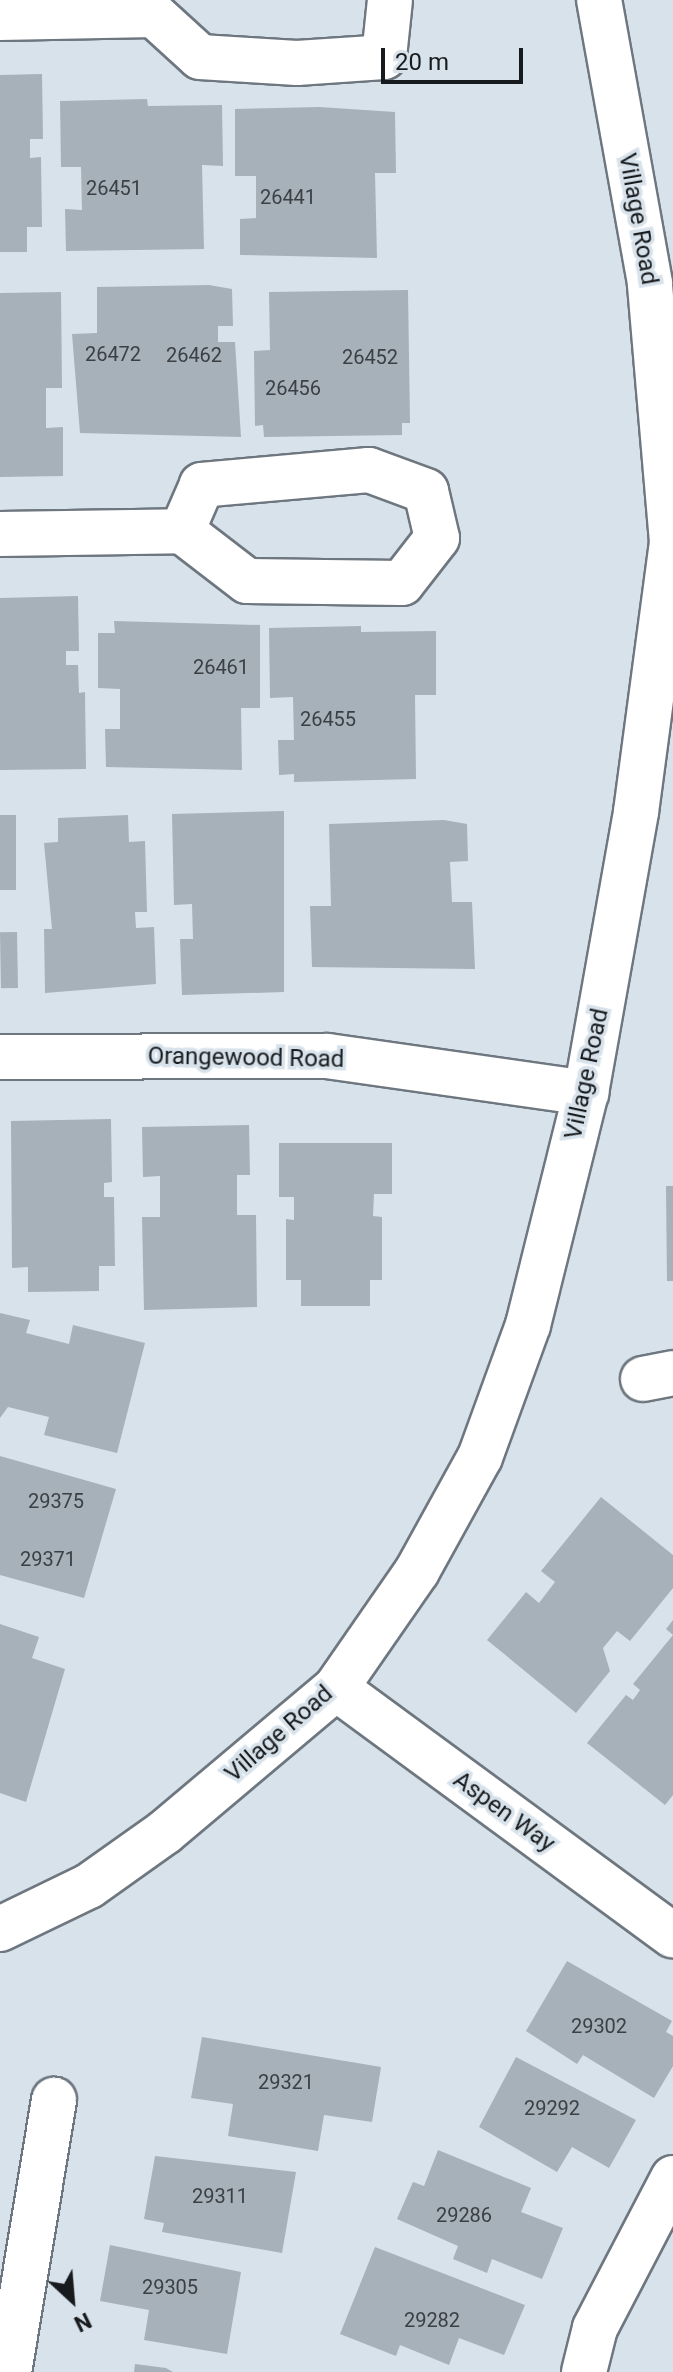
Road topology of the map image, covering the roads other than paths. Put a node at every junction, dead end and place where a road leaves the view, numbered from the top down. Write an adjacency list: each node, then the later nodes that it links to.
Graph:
1 (390, 0): 3 (street)
2 (599, 0): 5 (street, Village Road)
3 (154, 8): 4 (street)
4 (0, 18)
5 (665, 282): 9 (street, Village Road)
6 (182, 531): 6 (street); 7 (street)
7 (0, 534)
8 (0, 1057): 9 (street, Orangewood Road)
9 (586, 1093): 10 (street, Village Road)
10 (336, 1688): 11 (street, Village Road); 12 (street, Aspen Way)
11 (0, 1929)
12 (673, 1936)
13 (54, 2100): 15 (street)
14 (673, 2178): 16 (street)
15 (9, 2372)
16 (584, 2372)

